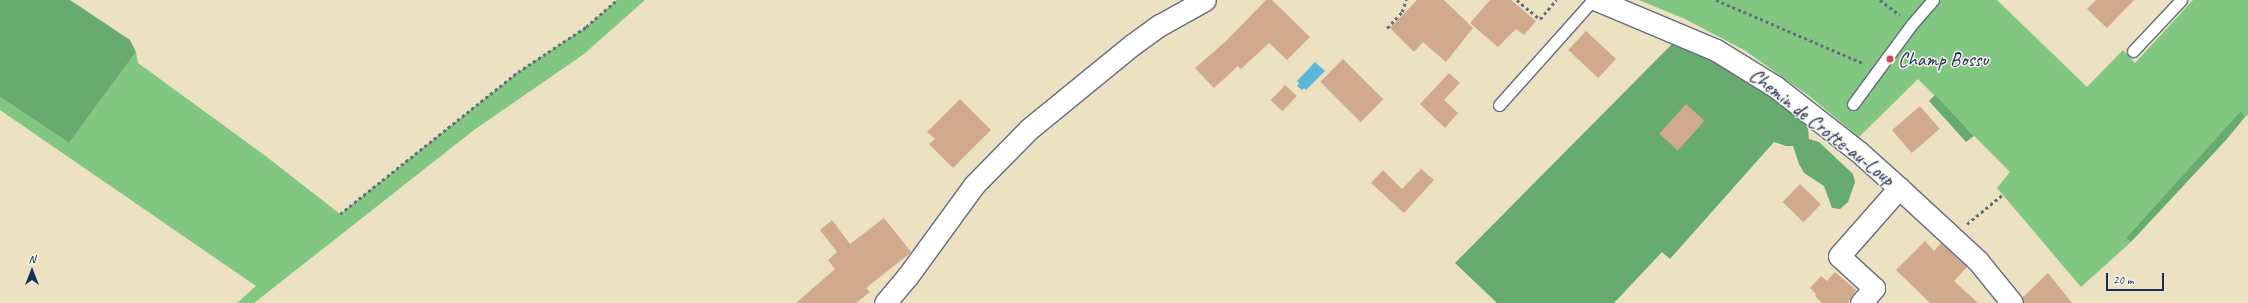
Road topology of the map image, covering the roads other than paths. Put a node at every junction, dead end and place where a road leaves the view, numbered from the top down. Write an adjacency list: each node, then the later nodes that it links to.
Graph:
1 (1205, 0): 10 (street)
2 (1593, 0): 7 (lane)
3 (1597, 0): 9 (street, Chemin de Crotte-au-Loup)
4 (1933, 0): 8 (lane)
5 (2181, 0): 6 (lane)
6 (2133, 51)
7 (1499, 104)
8 (1853, 104)
9 (1899, 188): 11 (street); 12 (street, Chemin de Crotte-au-Loup)
10 (885, 303)
11 (1861, 303)
12 (2012, 303)

